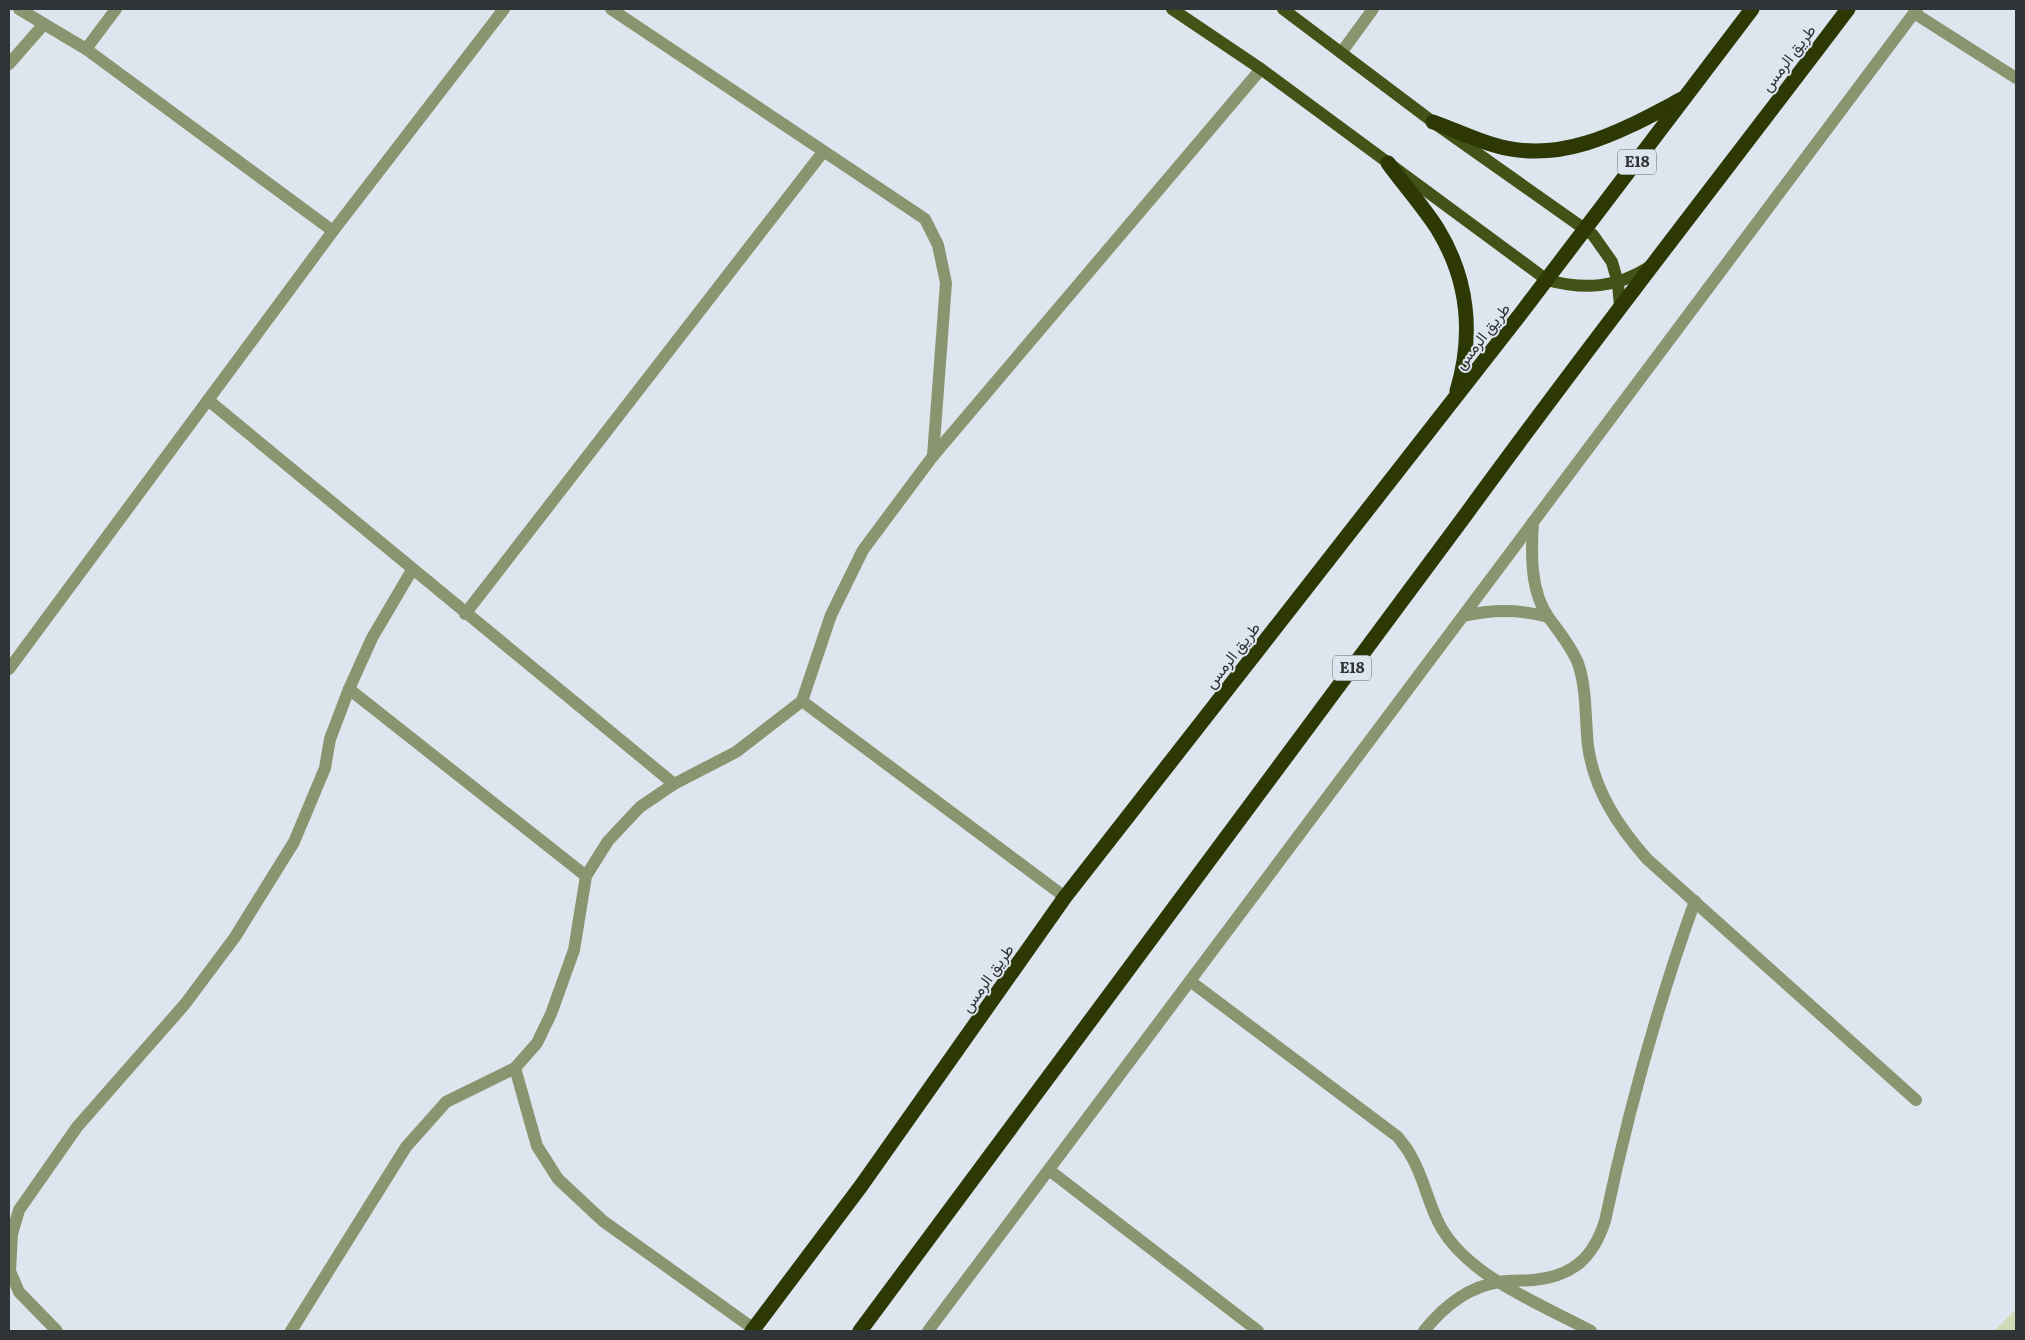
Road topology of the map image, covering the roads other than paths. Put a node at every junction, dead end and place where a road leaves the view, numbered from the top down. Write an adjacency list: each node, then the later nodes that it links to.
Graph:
1 (19, 9): 11 (street)
2 (116, 9): 12 (street)
3 (504, 9): 22 (street)
4 (611, 9): 19 (street)
5 (1172, 9): 15 (main road)
6 (1283, 9): 13 (main road)
7 (1373, 9): 13 (street)
8 (1752, 9): 17 (highway, طريق الرمس / E18)
9 (1848, 9): 23 (highway, طريق الرمس / E18)
10 (1916, 11): 16 (street); 30 (street)
11 (44, 24): 12 (street); 14 (street)
12 (86, 49): 22 (street)
13 (1341, 53): 18 (main road)
14 (9, 64)
15 (1261, 68): 20 (main road); 29 (street)
16 (2016, 78)
17 (1689, 95): 18 (highway); 21 (highway, طريق الرمس / E18)
18 (1433, 122): 21 (main road)
19 (823, 152): 29 (street); 32 (street)
20 (1388, 163): 24 (main road); 27 (highway)
21 (1586, 230): 24 (highway, طريق الرمس / E18); 25 (main road)
22 (333, 231): 28 (street)
23 (1656, 263): 25 (main road); 26 (highway, طريق الرمس / E18)
24 (1547, 280): 25 (main road); 27 (highway, طريق الرمس / E18)
25 (1618, 283): 26 (main road)
26 (1620, 307): 50 (highway, طريق الرمس / E18)
27 (1455, 398): 40 (highway, طريق الرمس / E18)
28 (208, 400): 31 (street); 35 (street)
29 (934, 456): 37 (street)
30 (1533, 522): 33 (street); 34 (street)
31 (412, 570): 32 (street); 36 (street)
32 (465, 614): 38 (street)
33 (1464, 616): 34 (street); 42 (street)
34 (1548, 617): 41 (street)
35 (9, 669)
36 (349, 689): 39 (street); 48 (street)
37 (802, 701): 38 (street); 40 (street)
38 (674, 784): 39 (street)
39 (586, 876): 43 (street)
40 (1066, 897): 47 (highway, طريق الرمس / E18)
41 (1695, 901): 44 (street); 46 (street)
42 (1190, 981): 45 (street); 46 (street)
43 (514, 1068): 47 (street); 49 (street)
44 (1916, 1100)
45 (1048, 1170): 51 (street); 52 (street)
46 (1499, 1282): 53 (street); 54 (street)
47 (753, 1330)
48 (57, 1331)
49 (290, 1331)
50 (860, 1331)
51 (928, 1331)
52 (1258, 1331)
53 (1424, 1331)
54 (1591, 1331)

